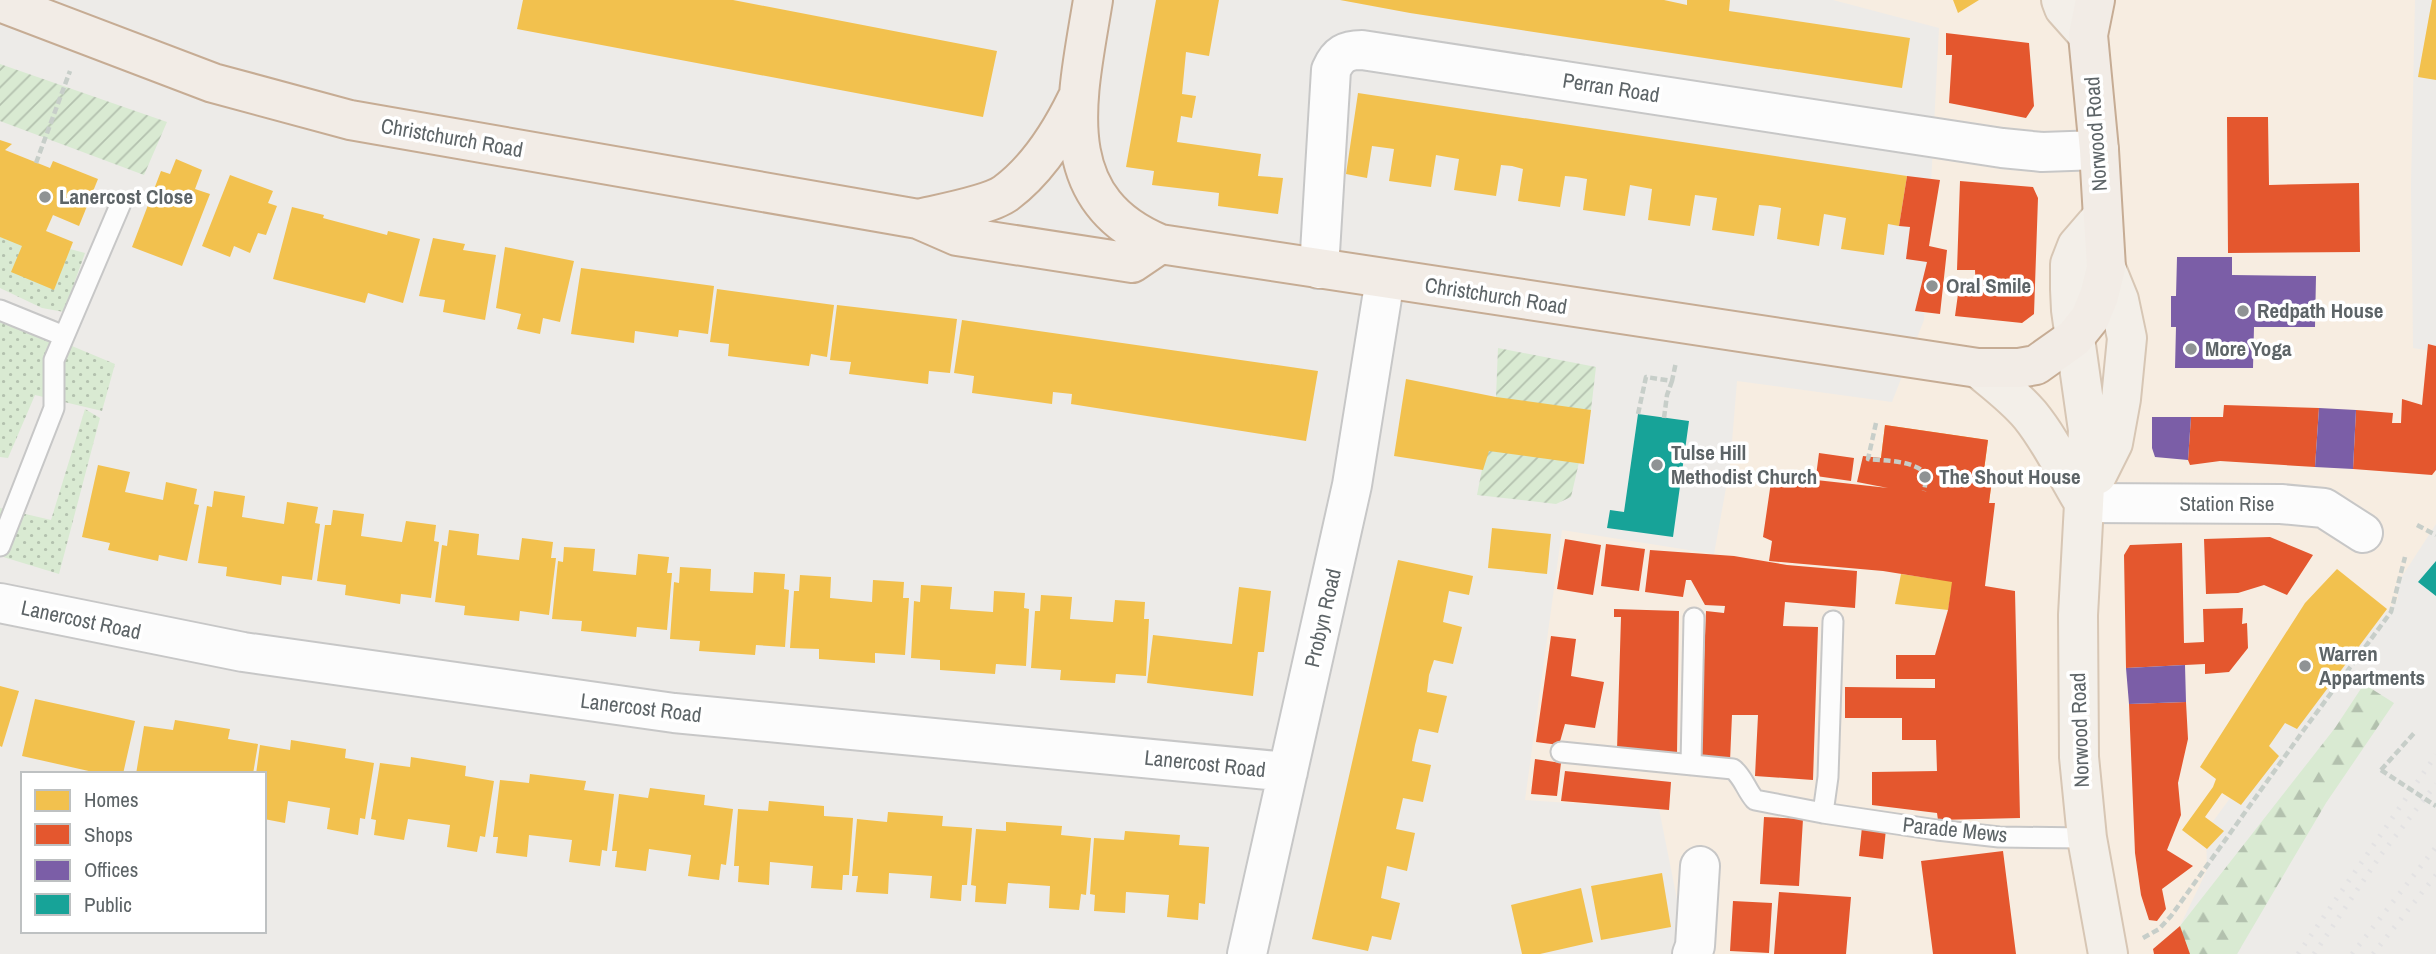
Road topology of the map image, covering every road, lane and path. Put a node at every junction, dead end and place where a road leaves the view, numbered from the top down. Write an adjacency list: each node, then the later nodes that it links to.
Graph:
1 (1093, 0): 6 (highway)
2 (2061, 0): 4 (main road)
3 (0, 2): 11 (highway, Christchurch Road)
4 (2092, 17): 7 (highway, Norwood Road)
5 (70, 71): 8 (path)
6 (1078, 97): 11 (highway, Christchurch Road); 12 (highway)
7 (2099, 150): 10 (highway, Norwood Road); 14 (street, Perran Road)
8 (36, 163)
9 (121, 203): 17 (lane)
10 (2102, 217): 13 (highway, Norwood Road); 18 (main road)
11 (918, 219): 12 (highway, Christchurch Road)
12 (1160, 244): 14 (highway, Christchurch Road)
13 (2106, 268): 18 (highway, Norwood Road); 26 (main road, Norwood Road)
14 (1319, 269): 15 (highway, Christchurch Road)
15 (1385, 279): 20 (highway, Christchurch Road); 38 (street, Probyn Road)
16 (0, 310): 17 (lane)
17 (64, 336): 30 (lane)
18 (2074, 338): 20 (highway, Christchurch Road); 26 (main road)
19 (1676, 362): 21 (path)
20 (1978, 368): 26 (main road)
21 (1672, 380): 22 (path); 23 (path)
22 (1638, 414)
23 (1664, 418)
24 (1876, 423): 25 (path)
25 (1924, 491)
26 (2084, 503): 28 (street, Station Rise); 41 (main road, Norwood Road)
27 (2417, 524): 29 (path)
28 (2363, 533)
29 (2436, 534)
30 (0, 546)
31 (2405, 557): 43 (path)
32 (0, 603): 38 (street, Lanercost Road)
33 (1694, 618): 37 (lane)
34 (1833, 621): 40 (lane)
35 (2416, 731): 39 (path, bridge)
36 (1561, 752): 37 (lane, Parade Mews)
37 (1691, 765): 40 (lane, Parade Mews)
38 (1288, 772): 44 (street, Probyn Road)
39 (2436, 806)
40 (1823, 813): 41 (lane, Parade Mews)
41 (2087, 838): 43 (main road, Norwood Road)
42 (1700, 866): 45 (street)
43 (2123, 947)
44 (1247, 954)
45 (1692, 954)

